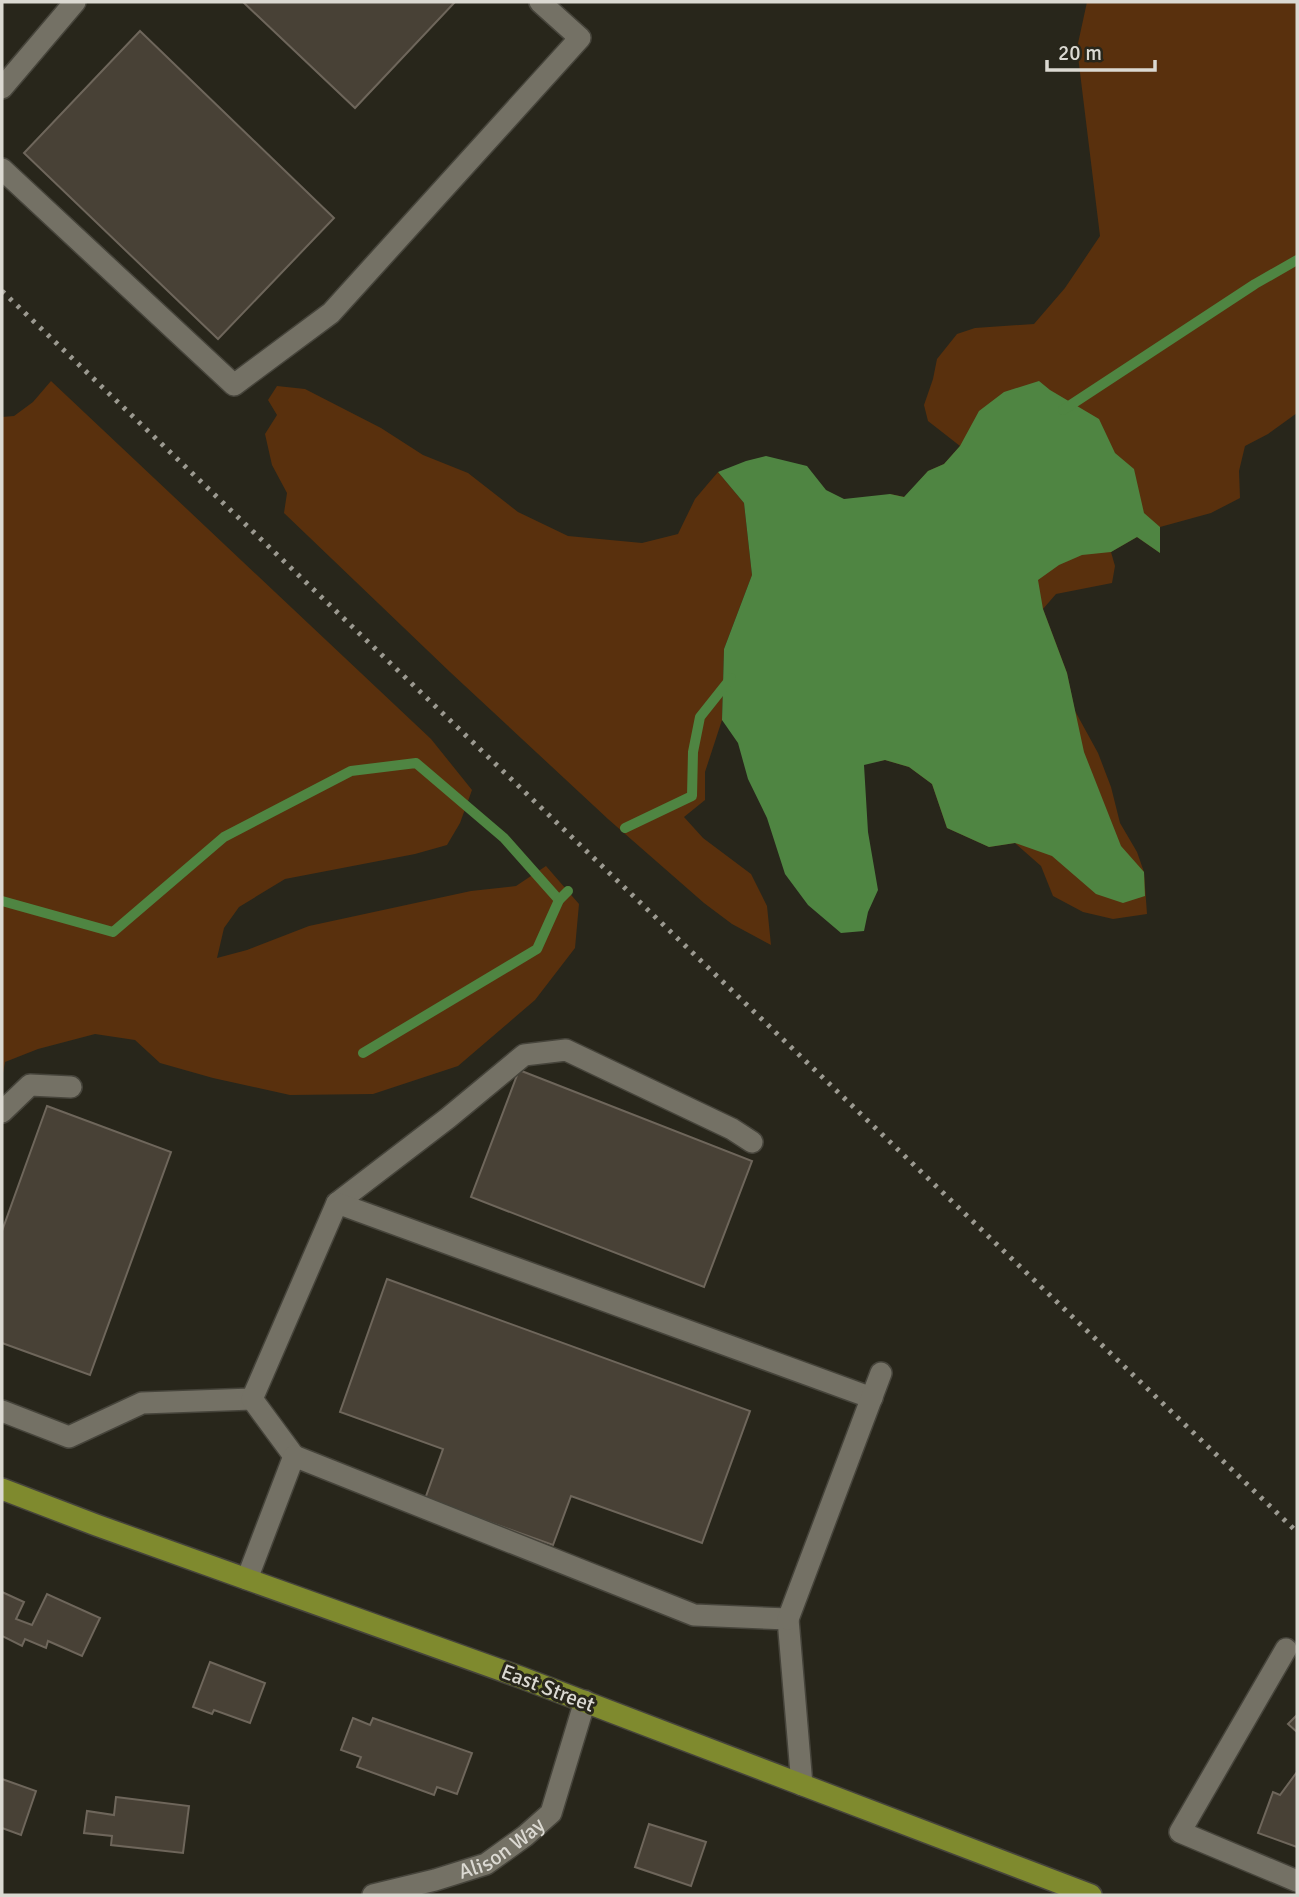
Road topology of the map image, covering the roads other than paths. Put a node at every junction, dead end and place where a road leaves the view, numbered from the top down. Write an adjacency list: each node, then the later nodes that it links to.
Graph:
1 (75, 2): 3 (street)
2 (540, 2): 4 (street)
3 (2, 88)
4 (2, 169)
5 (71, 1087): 6 (street)
6 (2, 1112)
7 (752, 1142): 8 (street)
8 (337, 1203): 10 (street); 11 (street)
9 (881, 1373): 10 (street)
10 (872, 1398): 16 (street)
11 (252, 1399): 12 (street); 13 (street)
12 (2, 1411)
13 (294, 1456): 15 (street); 16 (street)
14 (2, 1489): 15 (main road, East Street)
15 (247, 1579): 18 (main road, East Street)
16 (788, 1619): 19 (street)
17 (1286, 1649): 20 (street)
18 (585, 1701): 19 (main road, East Street); 21 (street, Alison Way)
19 (802, 1785): 22 (main road, East Street)
20 (1297, 1881)
21 (373, 1895)
22 (1091, 1895)

